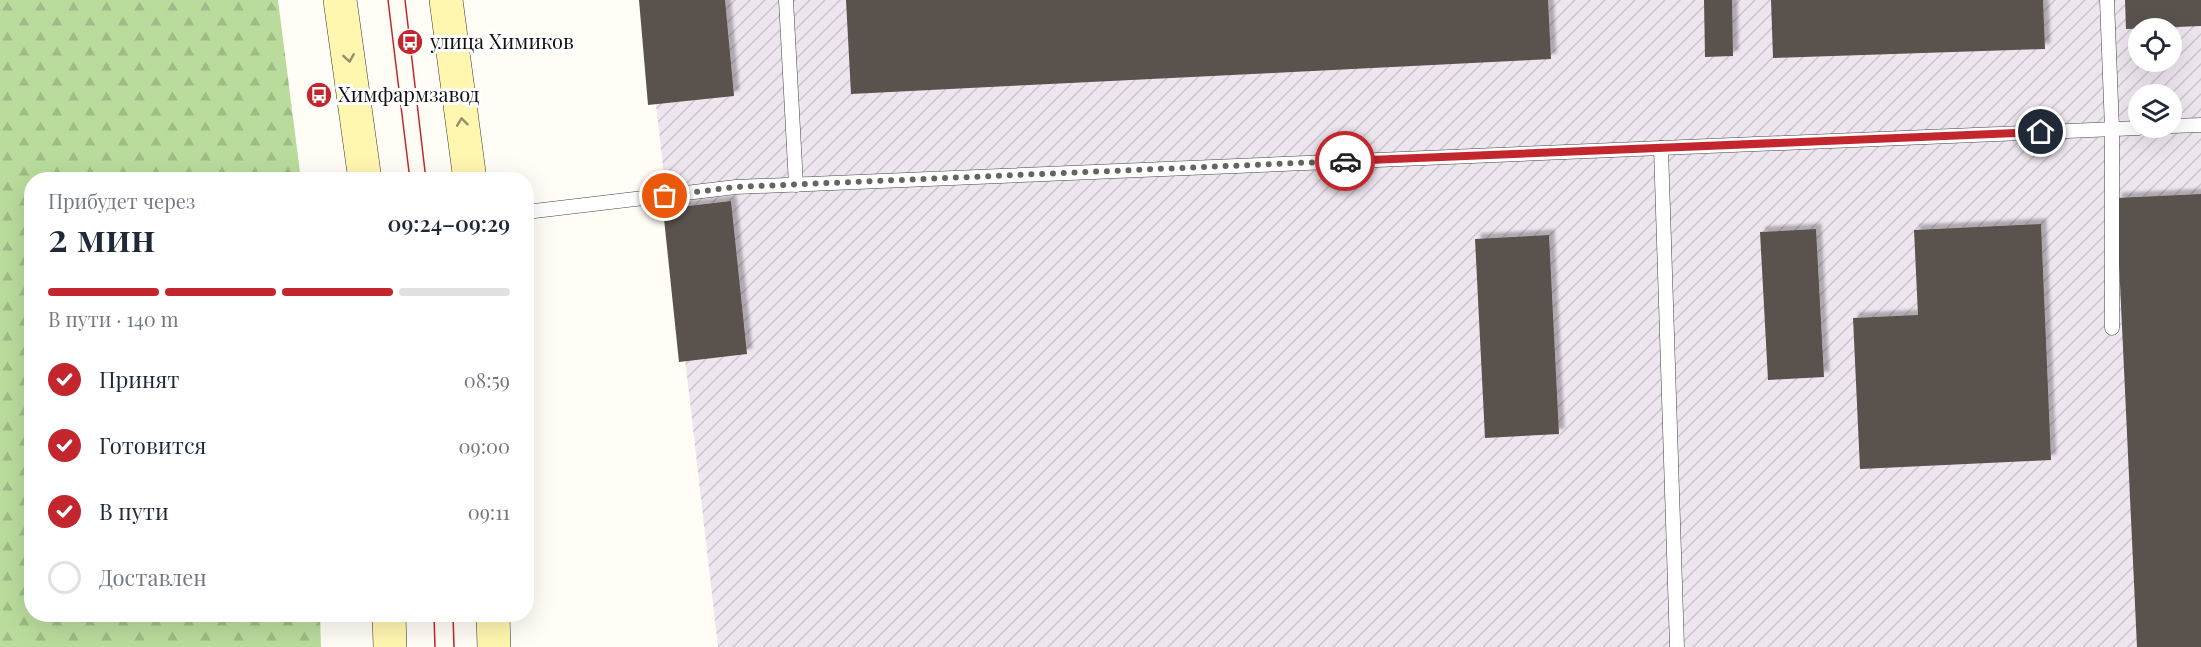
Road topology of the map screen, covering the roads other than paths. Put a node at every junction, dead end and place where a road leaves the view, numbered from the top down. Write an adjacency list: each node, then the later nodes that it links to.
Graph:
1 (340, 0): 10 (main road, one-way to 10)
2 (446, 0): 11 (main road, one-way to 2)
3 (786, 0): 12 (lane)
4 (2107, 0): 8 (lane)
5 (2201, 125): 6 (lane)
6 (2182, 126)
7 (2128, 128): 8 (lane)
8 (2112, 129): 9 (lane); 14 (lane)
9 (1661, 148): 12 (lane); 19 (lane)
10 (364, 172)
11 (469, 172)
12 (796, 185): 13 (lane)
13 (534, 211)
14 (2112, 328)
15 (389, 622): 17 (main road)
16 (492, 622): 18 (main road)
17 (390, 647)
18 (494, 647)
19 (1677, 647)

